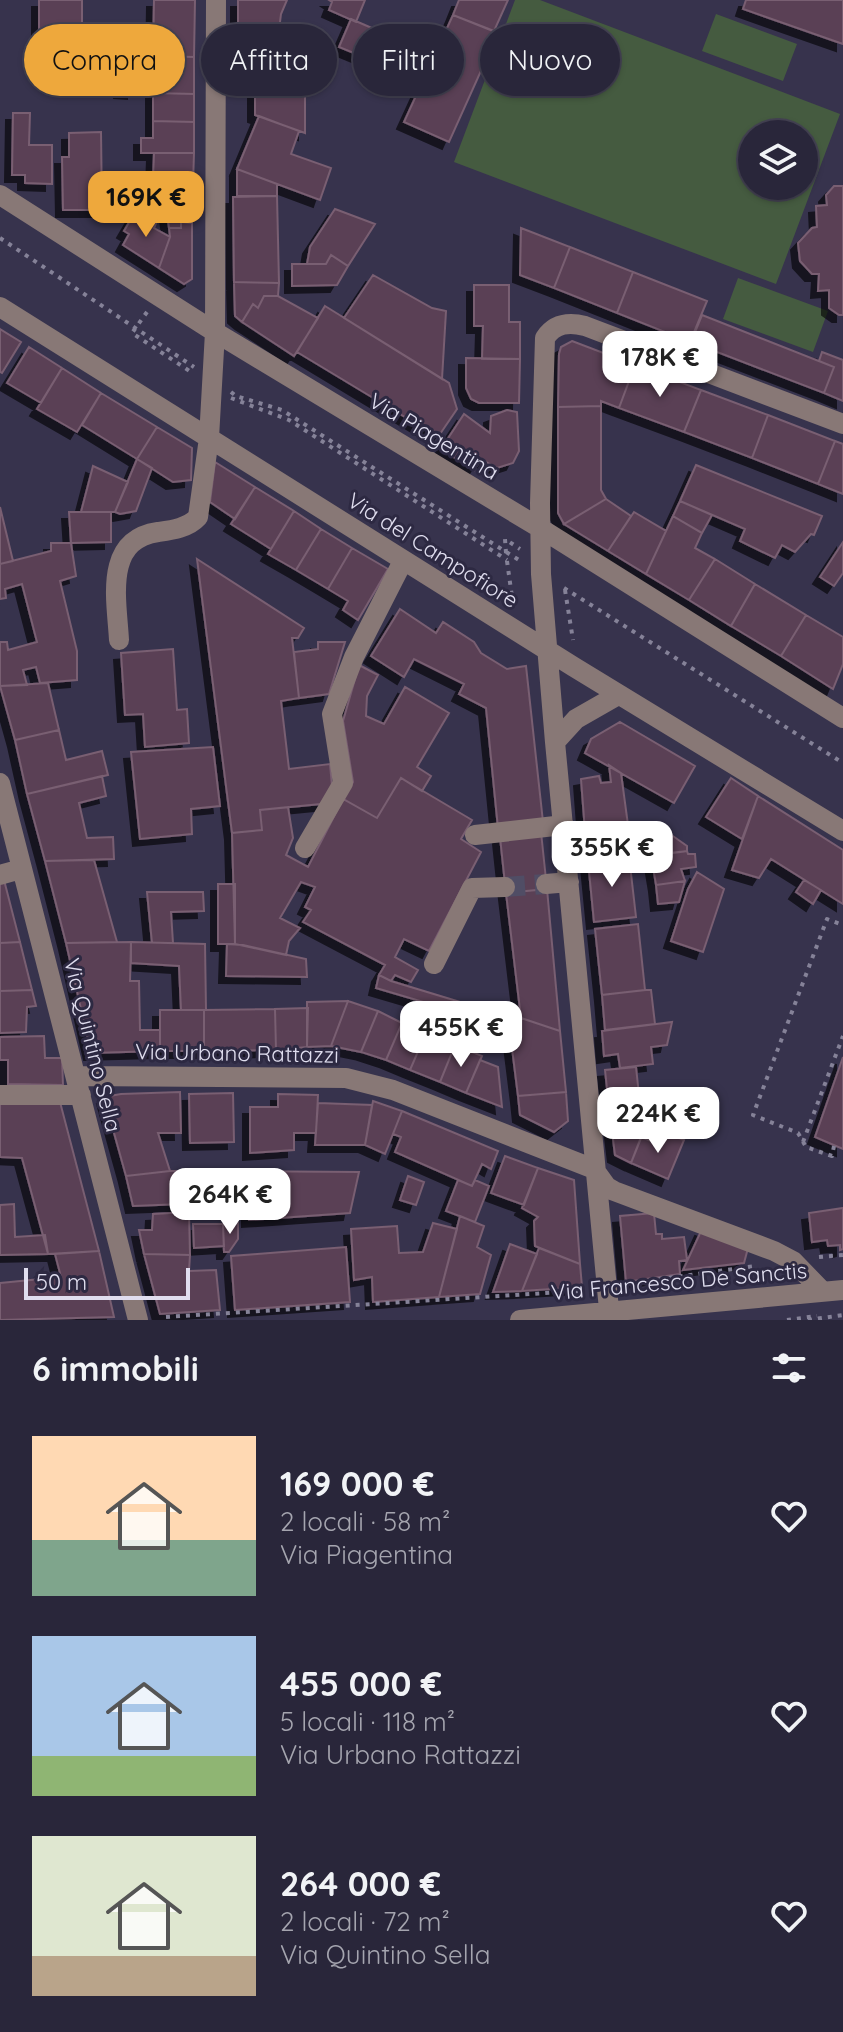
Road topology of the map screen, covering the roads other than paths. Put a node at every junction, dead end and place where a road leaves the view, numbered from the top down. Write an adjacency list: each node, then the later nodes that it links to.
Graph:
1 (216, 0): 4 (street)
2 (0, 195): 4 (street, Via Piagentina)
3 (0, 307): 6 (street, Via del Campofiore)
4 (215, 332): 6 (street); 7 (street, Via Piagentina)
5 (843, 424): 7 (street)
6 (209, 438): 8 (street, Via del Campofiore); 9 (street)
7 (540, 528): 10 (street); 12 (street, Via Piagentina)
8 (403, 561): 10 (street, Via del Campofiore); 18 (street)
9 (119, 640)
10 (548, 651): 11 (street, Via del Campofiore); 13 (street)
11 (618, 695): 13 (street); 16 (street, Via del Campofiore)
12 (843, 718)
13 (555, 742): 15 (street)
14 (0, 783): 19 (street, Via Quintino Sella)
15 (564, 825): 17 (street); 21 (street)
16 (843, 831)
17 (475, 835)
18 (305, 848)
19 (21, 869): 20 (street); 25 (street, Via Quintino Sella)
20 (0, 875)
21 (569, 882): 22 (street); 27 (street)
22 (546, 884)
23 (505, 887): 24 (street)
24 (434, 964)
25 (79, 1086): 26 (street, Via Urbano Rattazzi); 27 (street, Via Urbano Rattazzi); 30 (street, Via Quintino Sella)
26 (0, 1095)
27 (594, 1169): 28 (street, Via Urbano Rattazzi); 29 (street)
28 (833, 1291): 29 (street, Via Francesco De Sanctis)
29 (610, 1316): 31 (street, Via Francesco De Sanctis)
30 (138, 1320)
31 (520, 1320)

